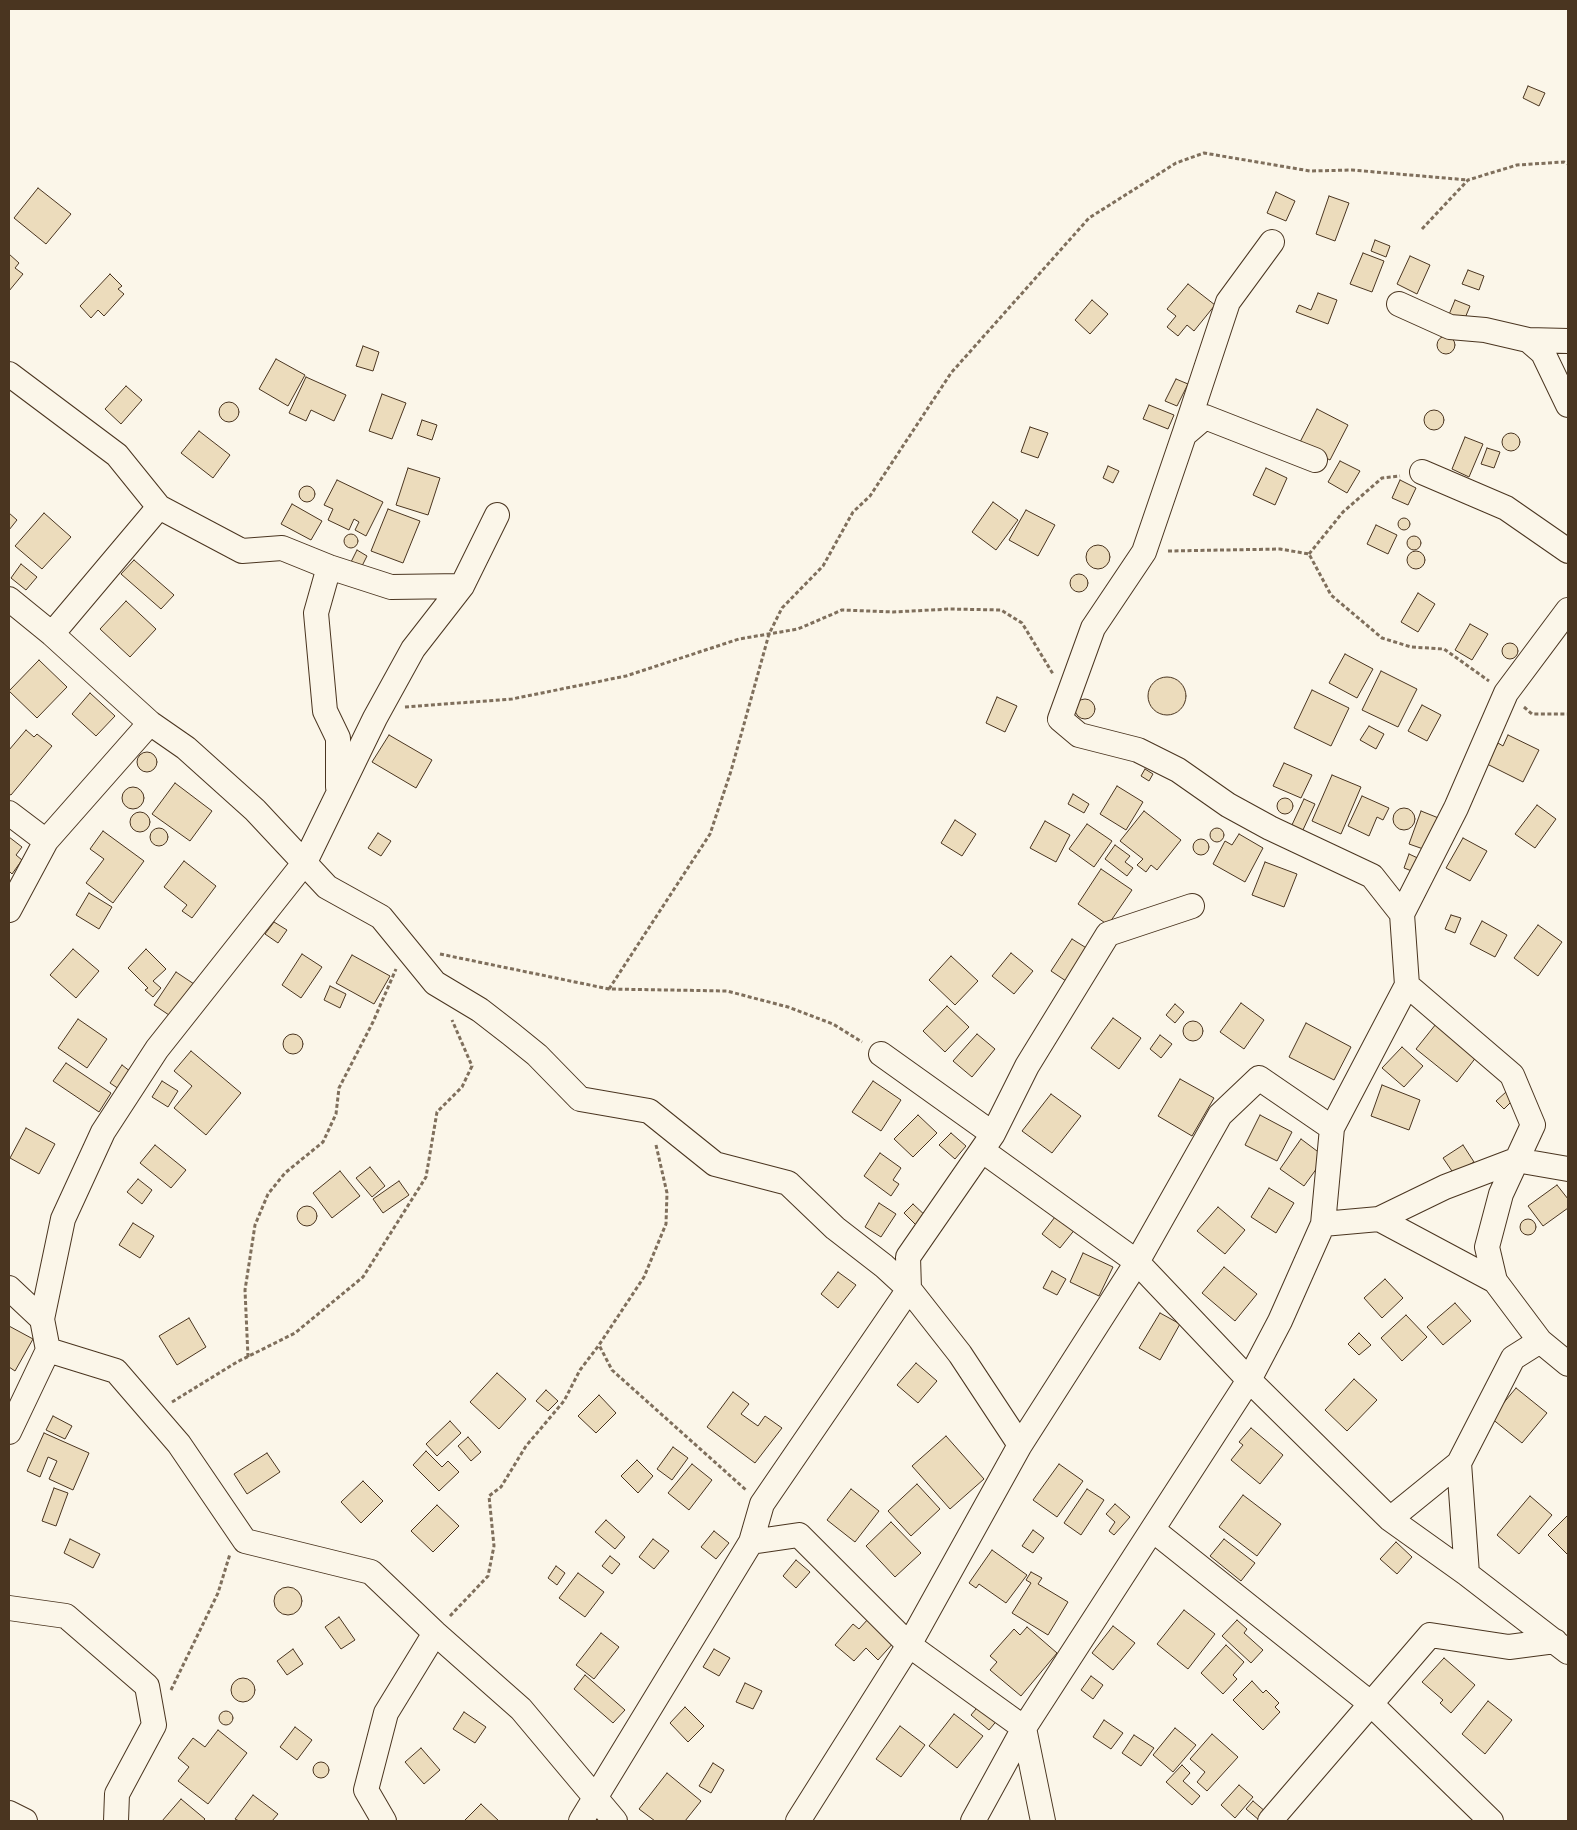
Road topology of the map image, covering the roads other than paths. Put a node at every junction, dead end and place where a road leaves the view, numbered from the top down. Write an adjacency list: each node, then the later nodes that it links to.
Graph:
1 (1272, 242): 7 (street)
2 (1399, 304): 3 (street)
3 (1528, 340): 4 (street); 6 (street)
4 (1568, 341)
5 (9, 374): 10 (street)
6 (1568, 405)
7 (1184, 435): 8 (street); 25 (street)
8 (1315, 460)
9 (1422, 472): 12 (street)
10 (159, 507): 13 (street); 17 (street)
11 (497, 515): 14 (street)
12 (1568, 551)
13 (329, 567): 14 (street); 19 (street)
14 (462, 586): 19 (street)
15 (9, 599): 17 (street)
16 (1568, 610): 25 (street)
17 (52, 634): 18 (street)
18 (150, 723): 21 (street); 22 (street)
19 (338, 794): 22 (street)
20 (9, 813): 21 (street)
21 (46, 841): 24 (street)
22 (305, 862): 37 (street); 38 (street)
23 (1192, 906): 29 (street)
24 (9, 910)
25 (1402, 914): 26 (street)
26 (1407, 985): 28 (street); 30 (street)
27 (880, 1054): 29 (street)
28 (1332, 1128): 33 (street); 34 (street)
29 (988, 1142): 34 (street); 37 (street)
30 (1516, 1160): 31 (street); 32 (street); 35 (street)
31 (1568, 1169)
32 (1379, 1219): 33 (street); 35 (street)
33 (1323, 1224): 42 (street)
34 (1137, 1262): 42 (street); 44 (street)
35 (1495, 1281): 39 (street)
36 (9, 1288): 38 (street)
37 (908, 1290): 44 (street); 48 (street)
38 (42, 1319): 40 (street)
39 (1540, 1341): 41 (street); 45 (street)
40 (48, 1350): 43 (street); 51 (street)
41 (1568, 1364)
42 (1249, 1380): 46 (street); 47 (street)
43 (9, 1428)
44 (1020, 1445): 52 (street)
45 (1459, 1463): 46 (street); 49 (street)
46 (1390, 1519): 49 (street)
47 (1153, 1530): 54 (street); 55 (street)
48 (750, 1542): 52 (street); 56 (street)
49 (1467, 1574): 53 (street)
50 (9, 1608): 59 (street)
51 (435, 1633): 56 (street); 60 (street)
52 (910, 1644): 55 (street); 63 (street)
53 (1562, 1647): 54 (street)
54 (1370, 1703): 66 (street); 67 (street)
55 (1024, 1728): 64 (street); 65 (street)
56 (596, 1799): 61 (street); 62 (street)
57 (9, 1812): 58 (street)
58 (25, 1821)
59 (116, 1821)
60 (384, 1821)
61 (581, 1821)
62 (615, 1821)
63 (798, 1821)
64 (973, 1821)
65 (1043, 1821)
66 (1270, 1821)
67 (1491, 1821)

